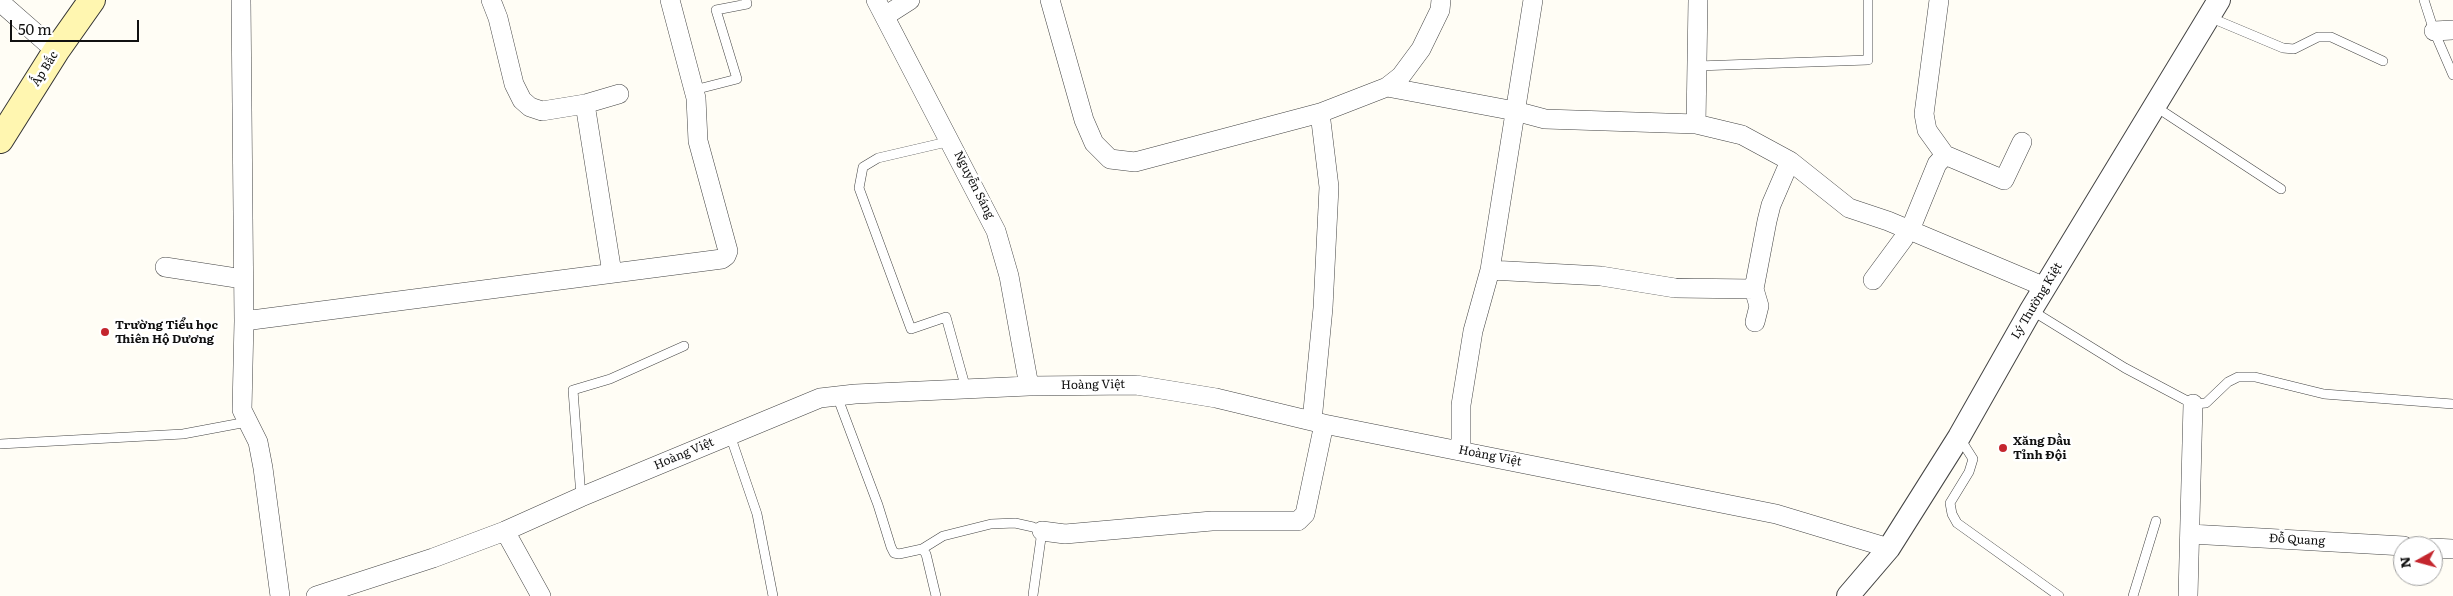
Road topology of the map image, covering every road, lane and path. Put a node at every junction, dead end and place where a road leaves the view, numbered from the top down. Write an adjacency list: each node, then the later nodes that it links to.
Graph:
1 (92, 0): 19 (main road, Ấp Bắc)
2 (241, 0): 41 (street)
3 (491, 0): 26 (street)
4 (670, 0): 24 (street)
5 (746, 0): 24 (lane)
6 (910, 0): 15 (street)
7 (1050, 0): 29 (street)
8 (1441, 0): 23 (street)
9 (1533, 0): 28 (street)
10 (1698, 0): 21 (street)
11 (1868, 0): 21 (lane)
12 (1939, 0): 34 (street)
13 (2424, 0): 18 (lane)
14 (0, 2): 19 (street)
15 (880, 8): 32 (street, Nguyễn Sáng)
16 (2214, 8): 20 (lane); 27 (street, Lý Thường Kiệt)
17 (2453, 30): 18 (street)
18 (2434, 31): 22 (lane)
19 (56, 51): 31 (main road, Ấp Bắc)
20 (2383, 61)
21 (1697, 66): 30 (street)
22 (2453, 75)
23 (1387, 87): 28 (street); 29 (street)
24 (694, 90): 40 (street)
25 (619, 94): 26 (street)
26 (585, 104): 40 (street)
27 (2155, 107): 36 (lane); 43 (street, Lý Thường Kiệt)
28 (1515, 111): 30 (street); 39 (street)
29 (1320, 113): 55 (street)
30 (1696, 124): 35 (street)
31 (0, 140)
32 (951, 141): 49 (street, Nguyễn Sáng); 50 (lane)
33 (2022, 142): 34 (street)
34 (1945, 155): 37 (street)
35 (1790, 161): 37 (street); 44 (street)
36 (2281, 189)
37 (1907, 229): 42 (street); 43 (street)
38 (165, 267): 41 (street)
39 (1490, 270): 44 (street); 59 (street)
40 (612, 273): 46 (street)
41 (244, 279): 46 (street)
42 (1873, 280)
43 (2045, 287): 45 (street, Lý Thường Kiệt)
44 (1754, 289): 47 (street)
45 (2031, 310): 52 (lane); 57 (street, Lý Thường Kiệt)
46 (244, 321): 54 (street)
47 (1755, 322)
48 (684, 346): 60 (lane)
49 (1029, 386): 50 (street, Hoàng Việt); 55 (street, Hoàng Việt)
50 (966, 390): 51 (street, Hoàng Việt)
51 (837, 396): 56 (street, Hoàng Việt); 67 (lane)
52 (2193, 404): 53 (lane); 64 (street)
53 (2453, 404)
54 (247, 422): 58 (lane); 69 (street)
55 (1318, 422): 59 (street, Hoàng Việt); 63 (street)
56 (730, 435): 60 (street, Hoàng Việt); 72 (lane)
57 (1959, 437): 66 (street, Lý Thường Kiệt); 75 (lane)
58 (0, 444)
59 (1460, 450): 66 (street, Hoàng Việt)
60 (581, 497): 62 (street, Hoàng Việt)
61 (2156, 521): 76 (lane)
62 (505, 531): 70 (street, Hoàng Việt); 71 (street)
63 (1042, 531): 67 (lane); 68 (lane)
64 (2190, 534): 65 (street, Đỗ Quang); 77 (street)
65 (2393, 545)
66 (1889, 548): 74 (street, Lý Thường Kiệt)
67 (922, 550): 73 (lane)
68 (1033, 595)
69 (280, 596)
70 (316, 596)
71 (541, 596)
72 (773, 596)
73 (936, 596)
74 (1848, 596)
75 (2059, 596)
76 (2133, 596)
77 (2188, 596)

